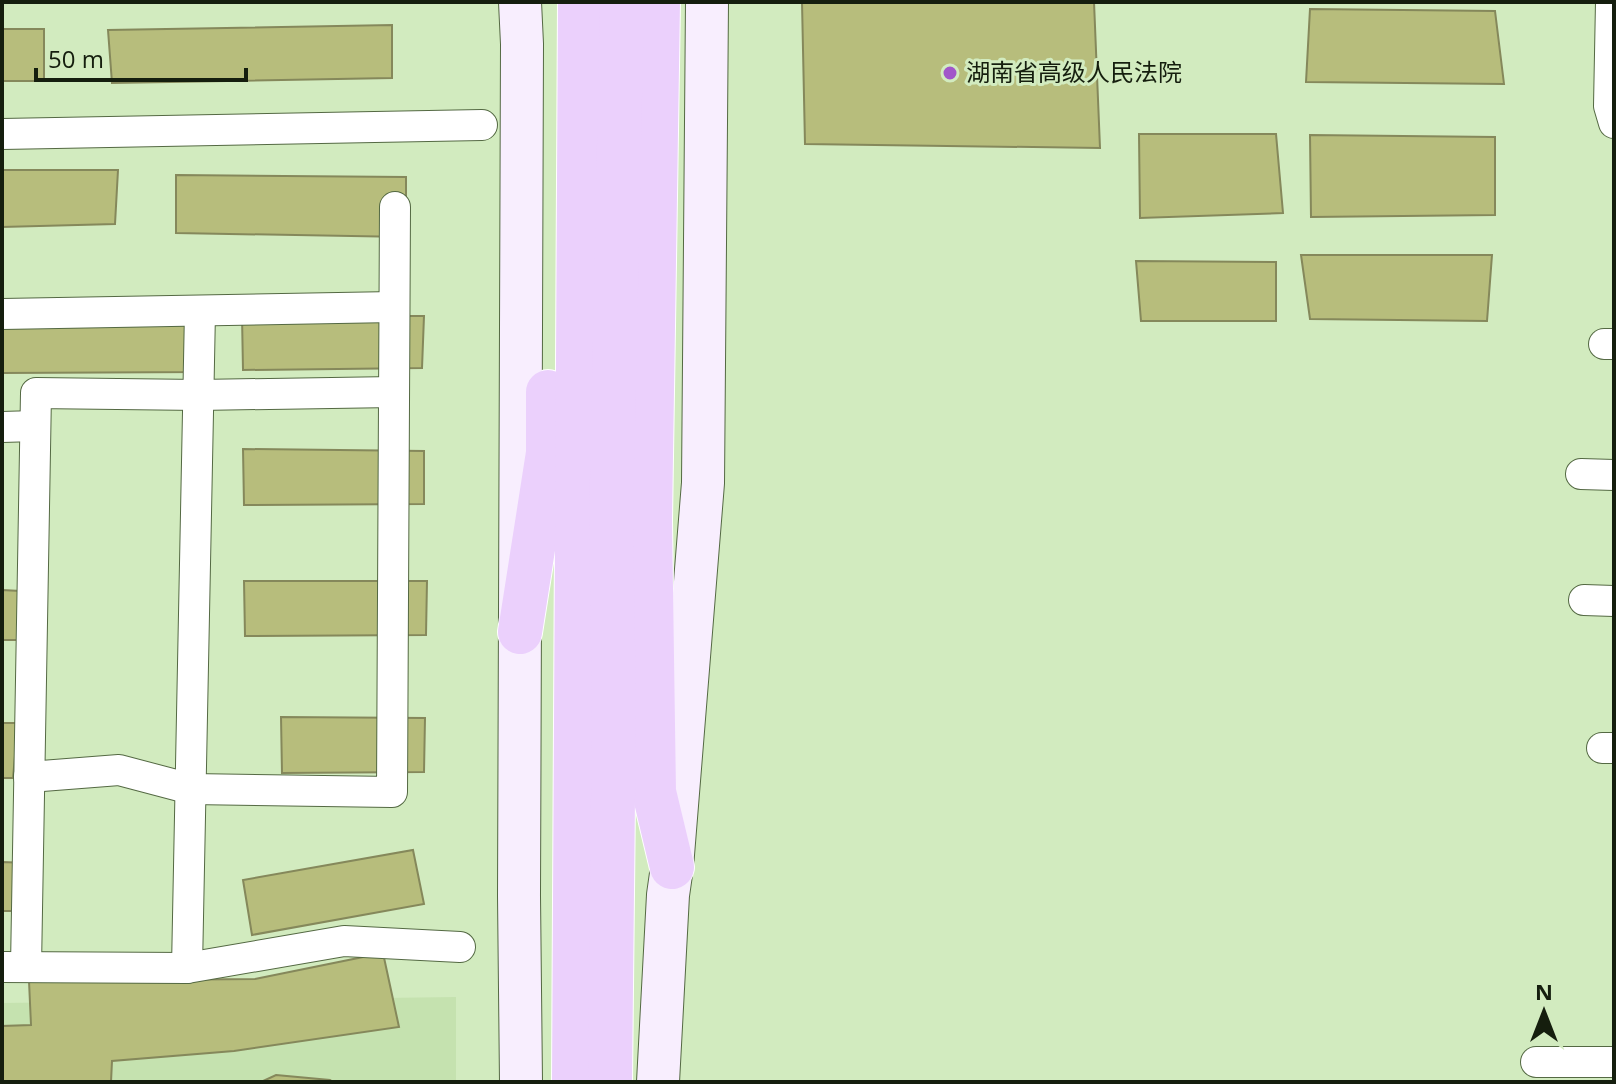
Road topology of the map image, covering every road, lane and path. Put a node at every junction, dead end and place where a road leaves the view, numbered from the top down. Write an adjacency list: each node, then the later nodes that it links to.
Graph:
1 (520, 2): 22 (main road)
2 (553, 2): 22 (highway)
3 (580, 2): 32 (highway)
4 (622, 2): 33 (highway)
5 (658, 2): 25 (highway)
6 (707, 2): 25 (main road)
7 (1611, 2): 8 (street)
8 (1612, 45): 9 (street)
9 (1614, 123)
10 (482, 125): 11 (street)
11 (2, 134)
12 (395, 207): 13 (street)
13 (394, 307): 14 (street); 16 (street)
14 (200, 311): 15 (street); 17 (street)
15 (2, 314)
16 (394, 392): 17 (street); 24 (street)
17 (199, 395): 18 (street); 24 (street)
18 (35, 426): 19 (street); 23 (street)
19 (2, 427)
20 (1581, 474): 21 (street)
21 (1614, 475)
22 (520, 632): 31 (main road)
23 (29, 777): 24 (street); 27 (street)
24 (191, 789): 28 (street)
25 (672, 867): 34 (main road)
26 (460, 947): 28 (street)
27 (14, 967): 28 (street)
28 (187, 968)
29 (1536, 1062): 30 (street)
30 (1614, 1062)
31 (521, 1082)
32 (574, 1082)
33 (610, 1082)
34 (658, 1082)

